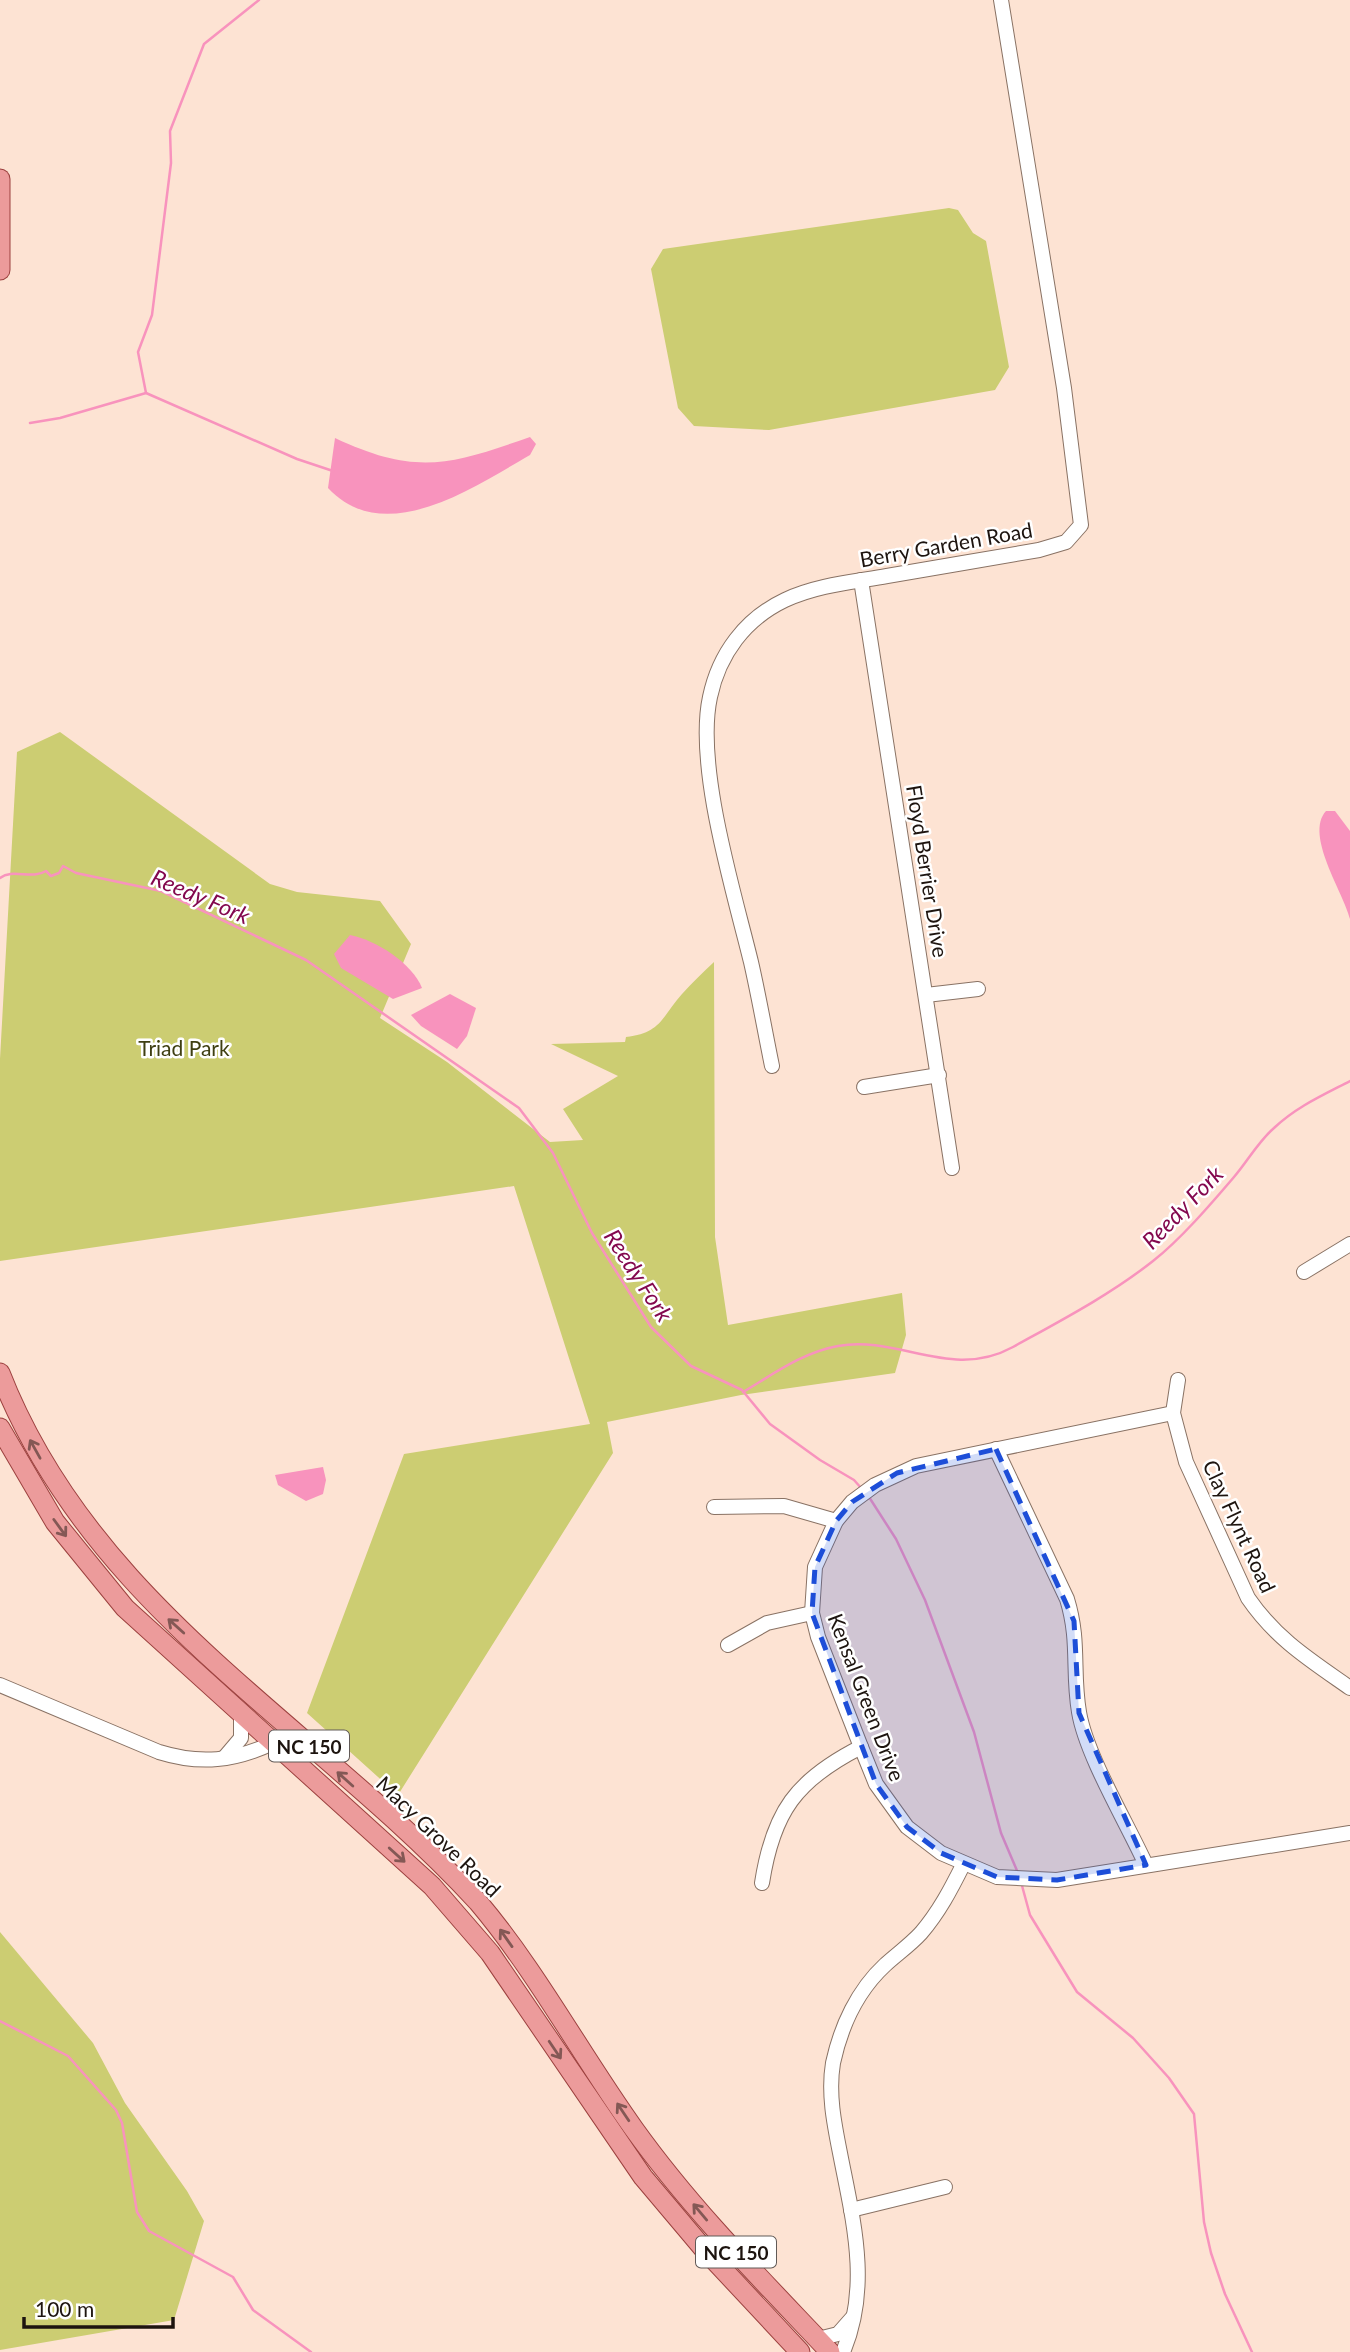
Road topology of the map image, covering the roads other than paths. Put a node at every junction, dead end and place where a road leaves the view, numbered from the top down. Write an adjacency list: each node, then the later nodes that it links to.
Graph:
1 (1001, 0): 4 (street, Berry Garden Road)
2 (0, 179): 3 (main road)
3 (0, 270)
4 (861, 580): 6 (street, Floyd Berrier Drive); 7 (street, Berry Garden Road)
5 (978, 989): 6 (street)
6 (926, 995): 8 (street, Floyd Berrier Drive)
7 (772, 1066)
8 (939, 1075): 9 (street); 10 (street, Floyd Berrier Drive)
9 (864, 1087)
10 (952, 1168)
11 (1350, 1244): 12 (street)
12 (1304, 1272)
13 (0, 1373): 26 (main road, Macy Grove Road / NC 150, one-way to 13)
14 (1178, 1380): 15 (street, Clay Flynt Road)
15 (1173, 1413): 17 (street, Kensal Green Drive); 24 (street, Clay Flynt Road)
16 (0, 1428): 21 (main road, Macy Grove Road / NC 150, one-way to 21)
17 (996, 1450): 19 (street, Kensal Green Drive); 32 (street)
18 (715, 1507): 19 (street)
19 (836, 1521): 20 (street, Kensal Green Drive)
20 (812, 1613): 22 (street); 28 (street, Kensal Green Drive)
21 (146, 1628): 25 (main road, Macy Grove Road / NC 150); 26 (main road)
22 (727, 1645)
23 (0, 1685): 29 (street)
24 (1350, 1688)
25 (241, 1714): 27 (main road, Macy Grove Road / NC 150); 29 (street)
26 (275, 1715): 35 (main road, Macy Grove Road / NC 150, one-way to 26)
27 (273, 1743): 29 (street); 34 (main road, Macy Grove Road / NC 150, one-way to 34)
28 (861, 1747): 31 (street, Kensal Green Drive); 33 (street)
29 (224, 1758)
30 (1350, 1833): 32 (street, Kensal Green Drive)
31 (962, 1865): 32 (street, Kensal Green Drive); 37 (street)
32 (1146, 1865)
33 (762, 1883)
34 (506, 1976): 35 (main road); 38 (main road, Macy Grove Road / NC 150, one-way to 38)
35 (599, 2077): 40 (main road, Macy Grove Road / NC 150, one-way to 35)
36 (944, 2187): 37 (street)
37 (851, 2210): 39 (street)
38 (713, 2260): 40 (main road); 41 (main road, Macy Grove Road / NC 150)
39 (853, 2316): 40 (street); 42 (street)
40 (821, 2348)
41 (800, 2352)
42 (844, 2352)

